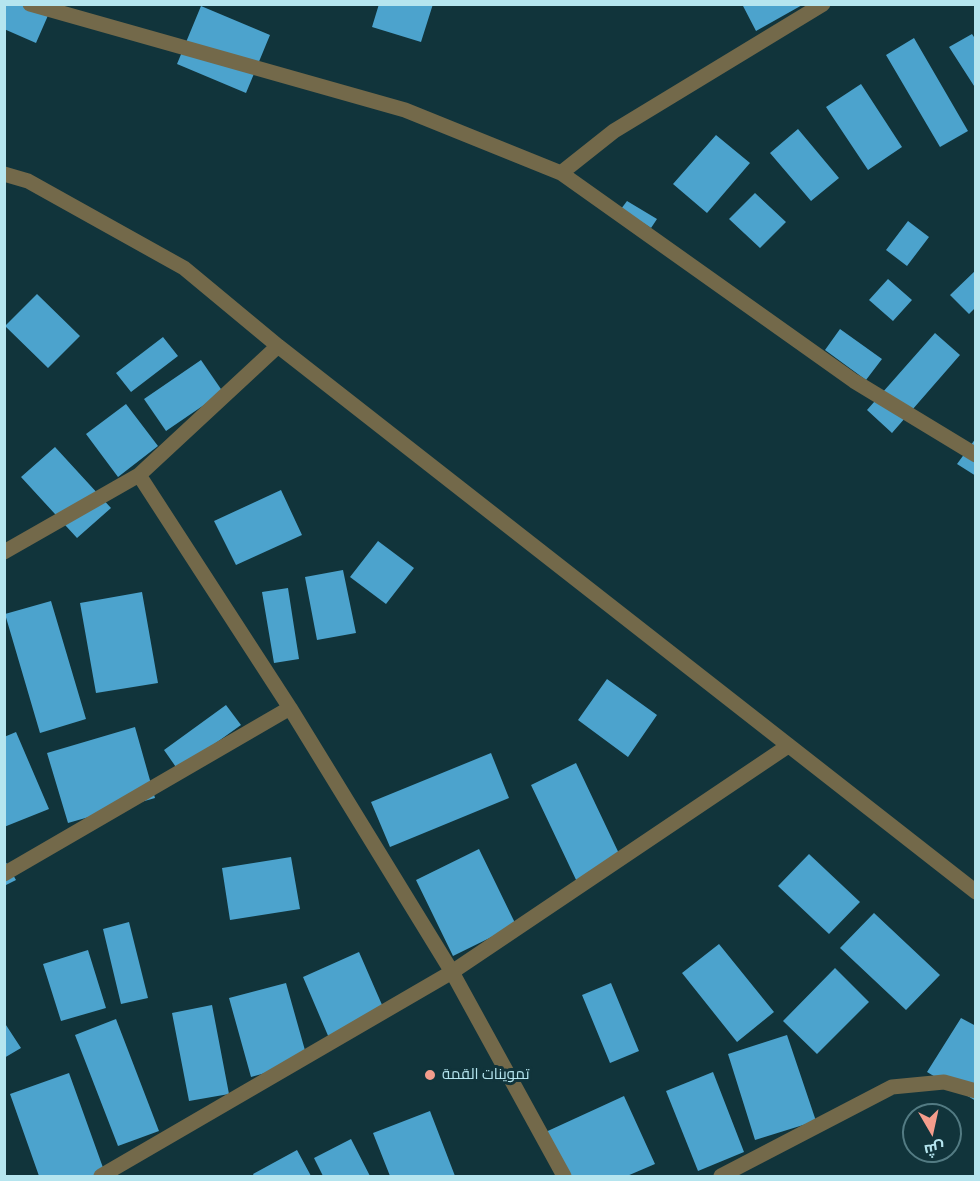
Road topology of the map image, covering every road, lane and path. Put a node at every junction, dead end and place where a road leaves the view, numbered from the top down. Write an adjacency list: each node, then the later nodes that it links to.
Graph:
1 (30, 4): 3 (street)
2 (823, 4): 3 (street)
3 (561, 172): 6 (street)
4 (4, 174): 5 (street)
5 (278, 346): 7 (street); 10 (street)
6 (975, 455)
7 (139, 475): 8 (street); 9 (street)
8 (4, 552)
9 (290, 708): 11 (street); 13 (street)
10 (788, 746): 12 (street); 13 (street)
11 (4, 874)
12 (975, 892)
13 (452, 972): 15 (street); 16 (street)
14 (975, 1091): 17 (street)
15 (101, 1176)
16 (564, 1176)
17 (721, 1176)

